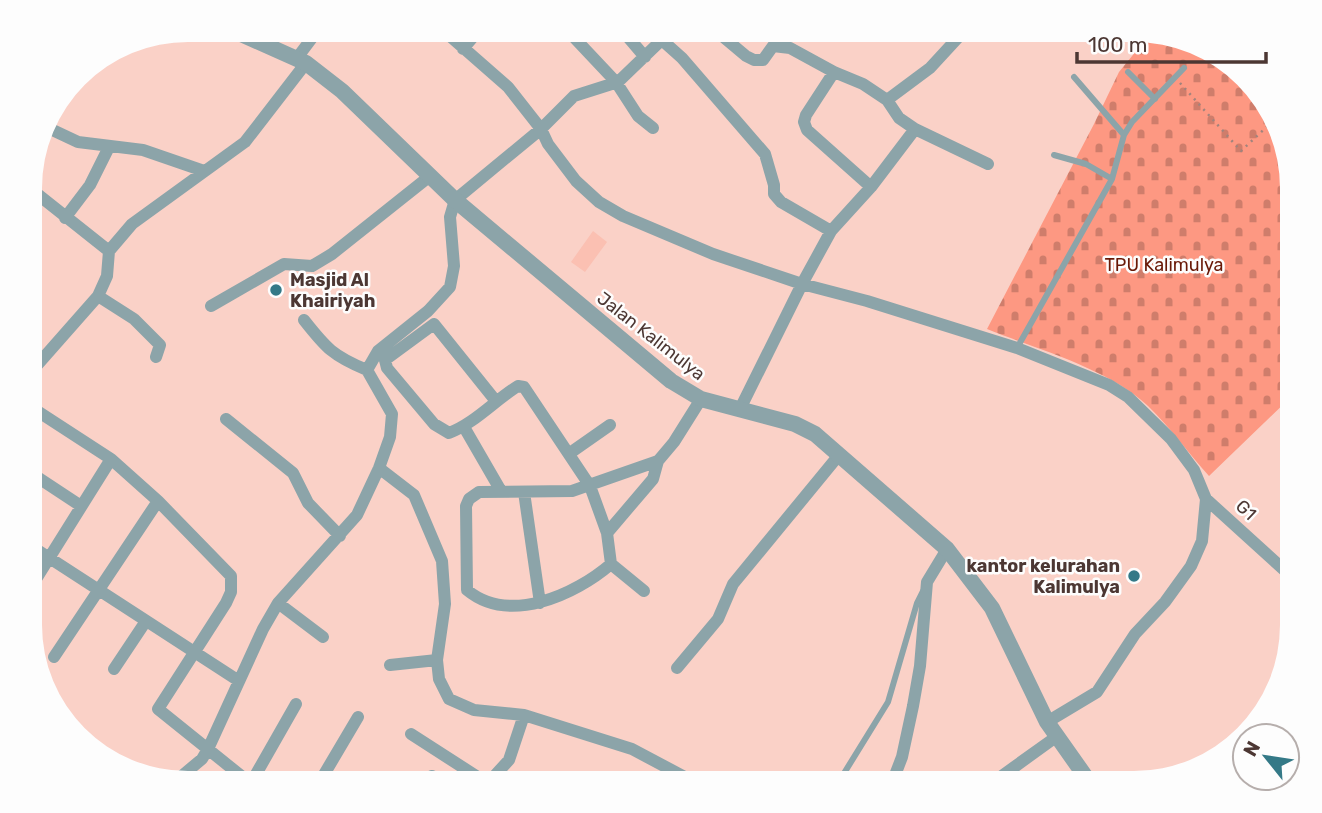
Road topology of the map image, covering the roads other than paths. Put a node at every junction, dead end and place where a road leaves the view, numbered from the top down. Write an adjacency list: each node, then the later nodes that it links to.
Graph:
1 (259, 42): 15 (street, Jalan Kalimulya)
2 (311, 42): 15 (street)
3 (456, 42): 13 (street)
4 (469, 42): 13 (street)
5 (581, 42): 20 (street)
6 (632, 42): 14 (street)
7 (662, 42): 14 (street)
8 (664, 42): 38 (street)
9 (731, 42): 12 (street)
10 (777, 42): 12 (street)
11 (954, 42): 22 (street)
12 (774, 46): 17 (street)
13 (463, 49): 23 (street)
14 (645, 57): 20 (street)
15 (301, 61): 31 (street); 32 (street, Jalan Kalimulya)
16 (1184, 68): 21 (lane)
17 (834, 72): 22 (street); 34 (street)
18 (1128, 72): 21 (lane)
19 (1074, 77): 27 (lane)
20 (616, 82): 23 (street); 24 (street)
21 (1155, 99): 27 (lane)
22 (887, 100): 25 (street)
23 (541, 128): 36 (street); 40 (street)
24 (653, 128)
25 (915, 129): 30 (street); 34 (street)
26 (53, 133): 28 (street)
27 (1124, 135): 33 (lane)
28 (109, 146): 31 (street); 37 (street)
29 (1054, 155): 33 (lane)
30 (988, 164)
31 (204, 171): 39 (street)
32 (430, 176): 36 (street, Jalan Kalimulya); 42 (street)
33 (1112, 179): 44 (lane)
34 (871, 187): 38 (street)
35 (42, 198): 37 (street)
36 (455, 200): 47 (street); 49 (street, Jalan Kalimulya)
37 (65, 218): 39 (street)
38 (831, 231): 40 (street)
39 (109, 251): 41 (street)
40 (802, 284): 44 (street); 50 (street)
41 (98, 296): 45 (street); 46 (street)
42 (211, 306)
43 (304, 320): 47 (street)
44 (1017, 348): 64 (street)
45 (156, 356)
46 (42, 360)
47 (367, 370): 59 (street)
48 (495, 400): 54 (street); 54 (street); 55 (street)
49 (701, 400): 50 (street, Jalan Kalimulya); 58 (street)
50 (740, 409): 56 (street, Jalan Kalimulya)
51 (42, 414): 57 (street)
52 (226, 419): 68 (street)
53 (610, 425): 55 (street)
54 (464, 427): 62 (street)
55 (570, 453): 61 (street)
56 (839, 455): 69 (street, Jalan Kalimulya); 86 (street)
57 (111, 459): 65 (street); 66 (street)
58 (658, 461): 61 (street); 67 (street)
59 (379, 468): 68 (street); 84 (street)
60 (42, 481): 66 (street)
61 (590, 486): 63 (street); 67 (street)
62 (501, 491): 63 (street); 79 (street)
63 (524, 492): 79 (street)
64 (1206, 499): 72 (street, G1); 92 (street)
65 (158, 501): 76 (street); 82 (street)
66 (81, 506): 71 (street)
67 (607, 533): 73 (street)
68 (340, 536): 78 (street)
69 (947, 549): 75 (street); 92 (street, Jalan Kalimulya)
70 (42, 553): 71 (street)
71 (49, 558): 74 (street); 76 (street)
72 (1280, 562)
73 (611, 564): 77 (street); 79 (street)
74 (42, 569)
75 (927, 582): 103 (lane); 104 (street)
76 (98, 589): 80 (street); 83 (street)
77 (644, 591)
78 (278, 603): 81 (street); 88 (street)
79 (540, 603)
80 (146, 621): 82 (street); 87 (street)
81 (323, 638)
82 (194, 651): 88 (street); 95 (street)
83 (54, 657)
84 (437, 660): 85 (street); 90 (street)
85 (390, 665)
86 (677, 668)
87 (114, 669)
88 (239, 681): 95 (street)
89 (296, 704): 98 (street)
90 (524, 715): 101 (street); 102 (street)
91 (358, 717): 99 (street)
92 (1047, 722): 94 (street, Jalan Kalimulya)
93 (411, 734): 100 (street)
94 (1056, 737): 105 (street); 106 (street, Jalan Kalimulya)
95 (208, 749): 96 (street); 97 (street)
96 (187, 771)
97 (236, 771)
98 (258, 771)
99 (326, 771)
100 (468, 771)
101 (498, 771)
102 (673, 771)
103 (845, 771)
104 (897, 771)
105 (1009, 771)
106 (1081, 771)

